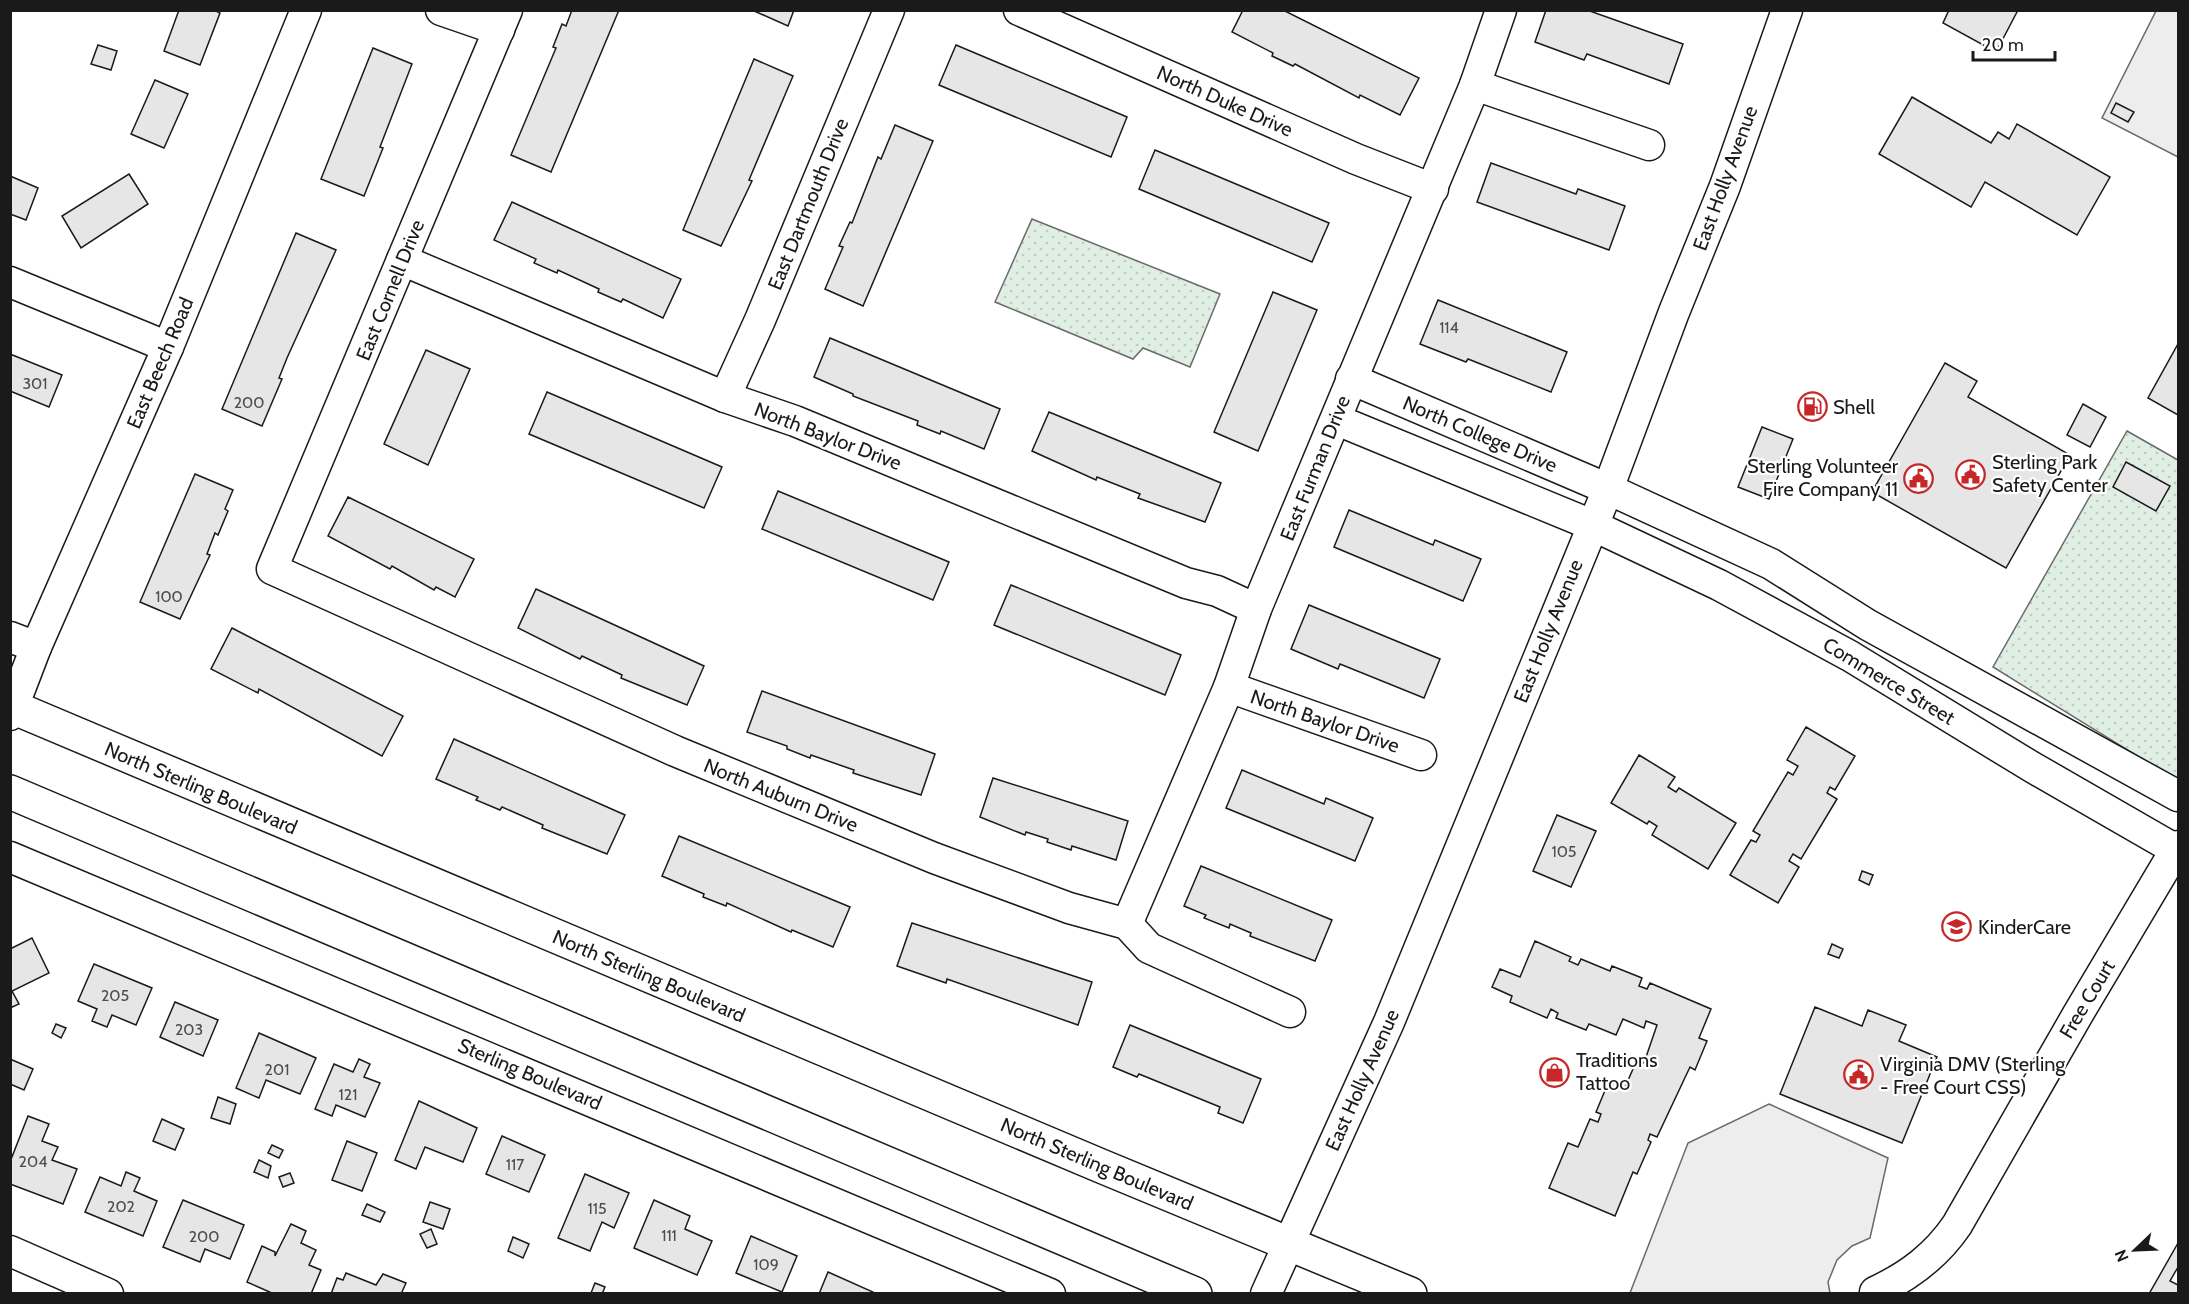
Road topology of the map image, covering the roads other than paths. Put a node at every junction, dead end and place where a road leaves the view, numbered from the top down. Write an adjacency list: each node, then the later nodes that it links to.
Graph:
1 (306, 10): 13 (street, East Beech Road)
2 (441, 10): 7 (street)
3 (889, 10): 15 (street, East Dartmouth Drive)
4 (1018, 10): 10 (street, North Duke Drive)
5 (1501, 10): 8 (street, East Furman Drive)
6 (1787, 10): 17 (street, East Holly Avenue)
7 (503, 20): 11 (street, East Cornell Drive)
8 (1475, 86): 9 (street); 10 (street, East Furman Drive)
9 (1649, 145)
10 (1433, 189): 14 (street, East Furman Drive)
11 (402, 260): 15 (street, North Baylor Drive); 19 (street, East Cornell Drive)
12 (10, 282): 13 (street)
13 (168, 347): 21 (street, East Beech Road)
14 (1351, 379): 16 (street, East Furman Drive); 17 (street, North College Drive)
15 (725, 397): 20 (street, North Baylor Drive)
16 (1337, 420): 18 (street, North College Drive); 20 (street, East Furman Drive)
17 (1608, 489): 18 (street, East Holly Avenue); 26 (street, Commerce Street)
18 (1592, 525): 27 (street, Commerce Street); 31 (street, East Holly Avenue)
19 (272, 569): 29 (street, North Auburn Drive)
20 (1256, 609): 22 (street, East Furman Drive)
21 (23, 642): 23 (street, East Beech Road)
22 (1229, 687): 24 (street, North Baylor Drive); 29 (street, East Furman Drive)
23 (12, 710): 31 (main road, North Sterling Boulevard)
24 (1421, 755)
25 (10, 792): 37 (main road)
26 (2178, 796)
27 (2178, 849): 33 (street, Free Court)
28 (10, 857): 36 (street, Sterling Boulevard)
29 (1127, 924): 30 (street)
30 (1290, 1012)
31 (1289, 1243): 38 (street, East Holly Avenue); 39 (main road, North Sterling Boulevard)
32 (10, 1251): 35 (street)
33 (1918, 1281): 34 (street, Free Court)
34 (1875, 1292)
35 (108, 1293)
36 (1050, 1293)
37 (1195, 1293)
38 (1266, 1293)
39 (1410, 1293)

